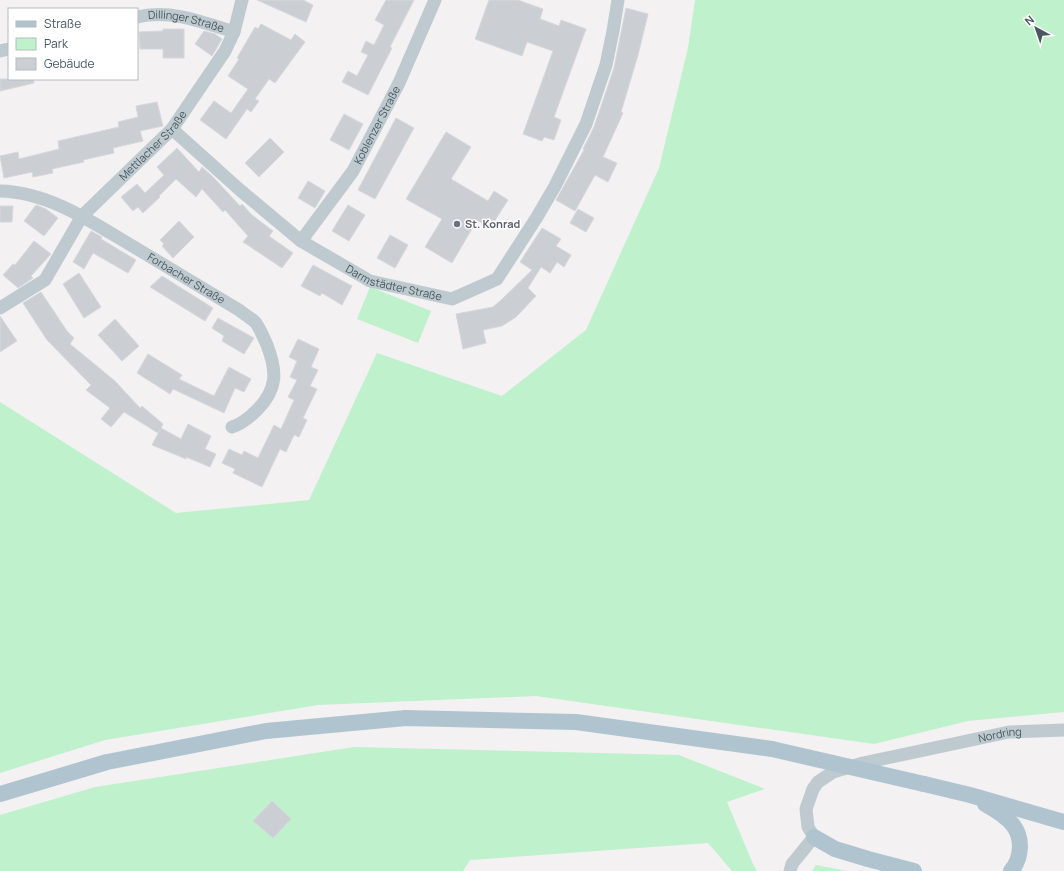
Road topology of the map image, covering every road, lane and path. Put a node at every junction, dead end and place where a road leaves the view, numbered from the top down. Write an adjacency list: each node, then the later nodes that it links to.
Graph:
1 (242, 0): 5 (street, Mettlacher Straße)
2 (435, 0): 9 (street, Koblenzer Straße)
3 (618, 0): 9 (street, Darmstädter Straße)
4 (138, 17): 5 (street, Dillinger Straße)
5 (234, 32): 6 (street, Mettlacher Straße)
6 (172, 129): 8 (street, Mettlacher Straße); 9 (street, Darmstädter Straße)
7 (0, 191): 8 (street, Forbacher Straße)
8 (82, 216): 10 (street, Mettlacher Straße); 11 (street, Forbacher Straße)
9 (301, 241)
10 (0, 308)
11 (232, 426)
12 (1064, 730): 16 (street, Nordring)
13 (0, 794): 14 (main road, bridge)
14 (970, 795): 15 (main road); 19 (main road)
15 (1064, 822)
16 (814, 837): 17 (street); 18 (main road)
17 (790, 871)
18 (914, 871)
19 (1011, 871)

